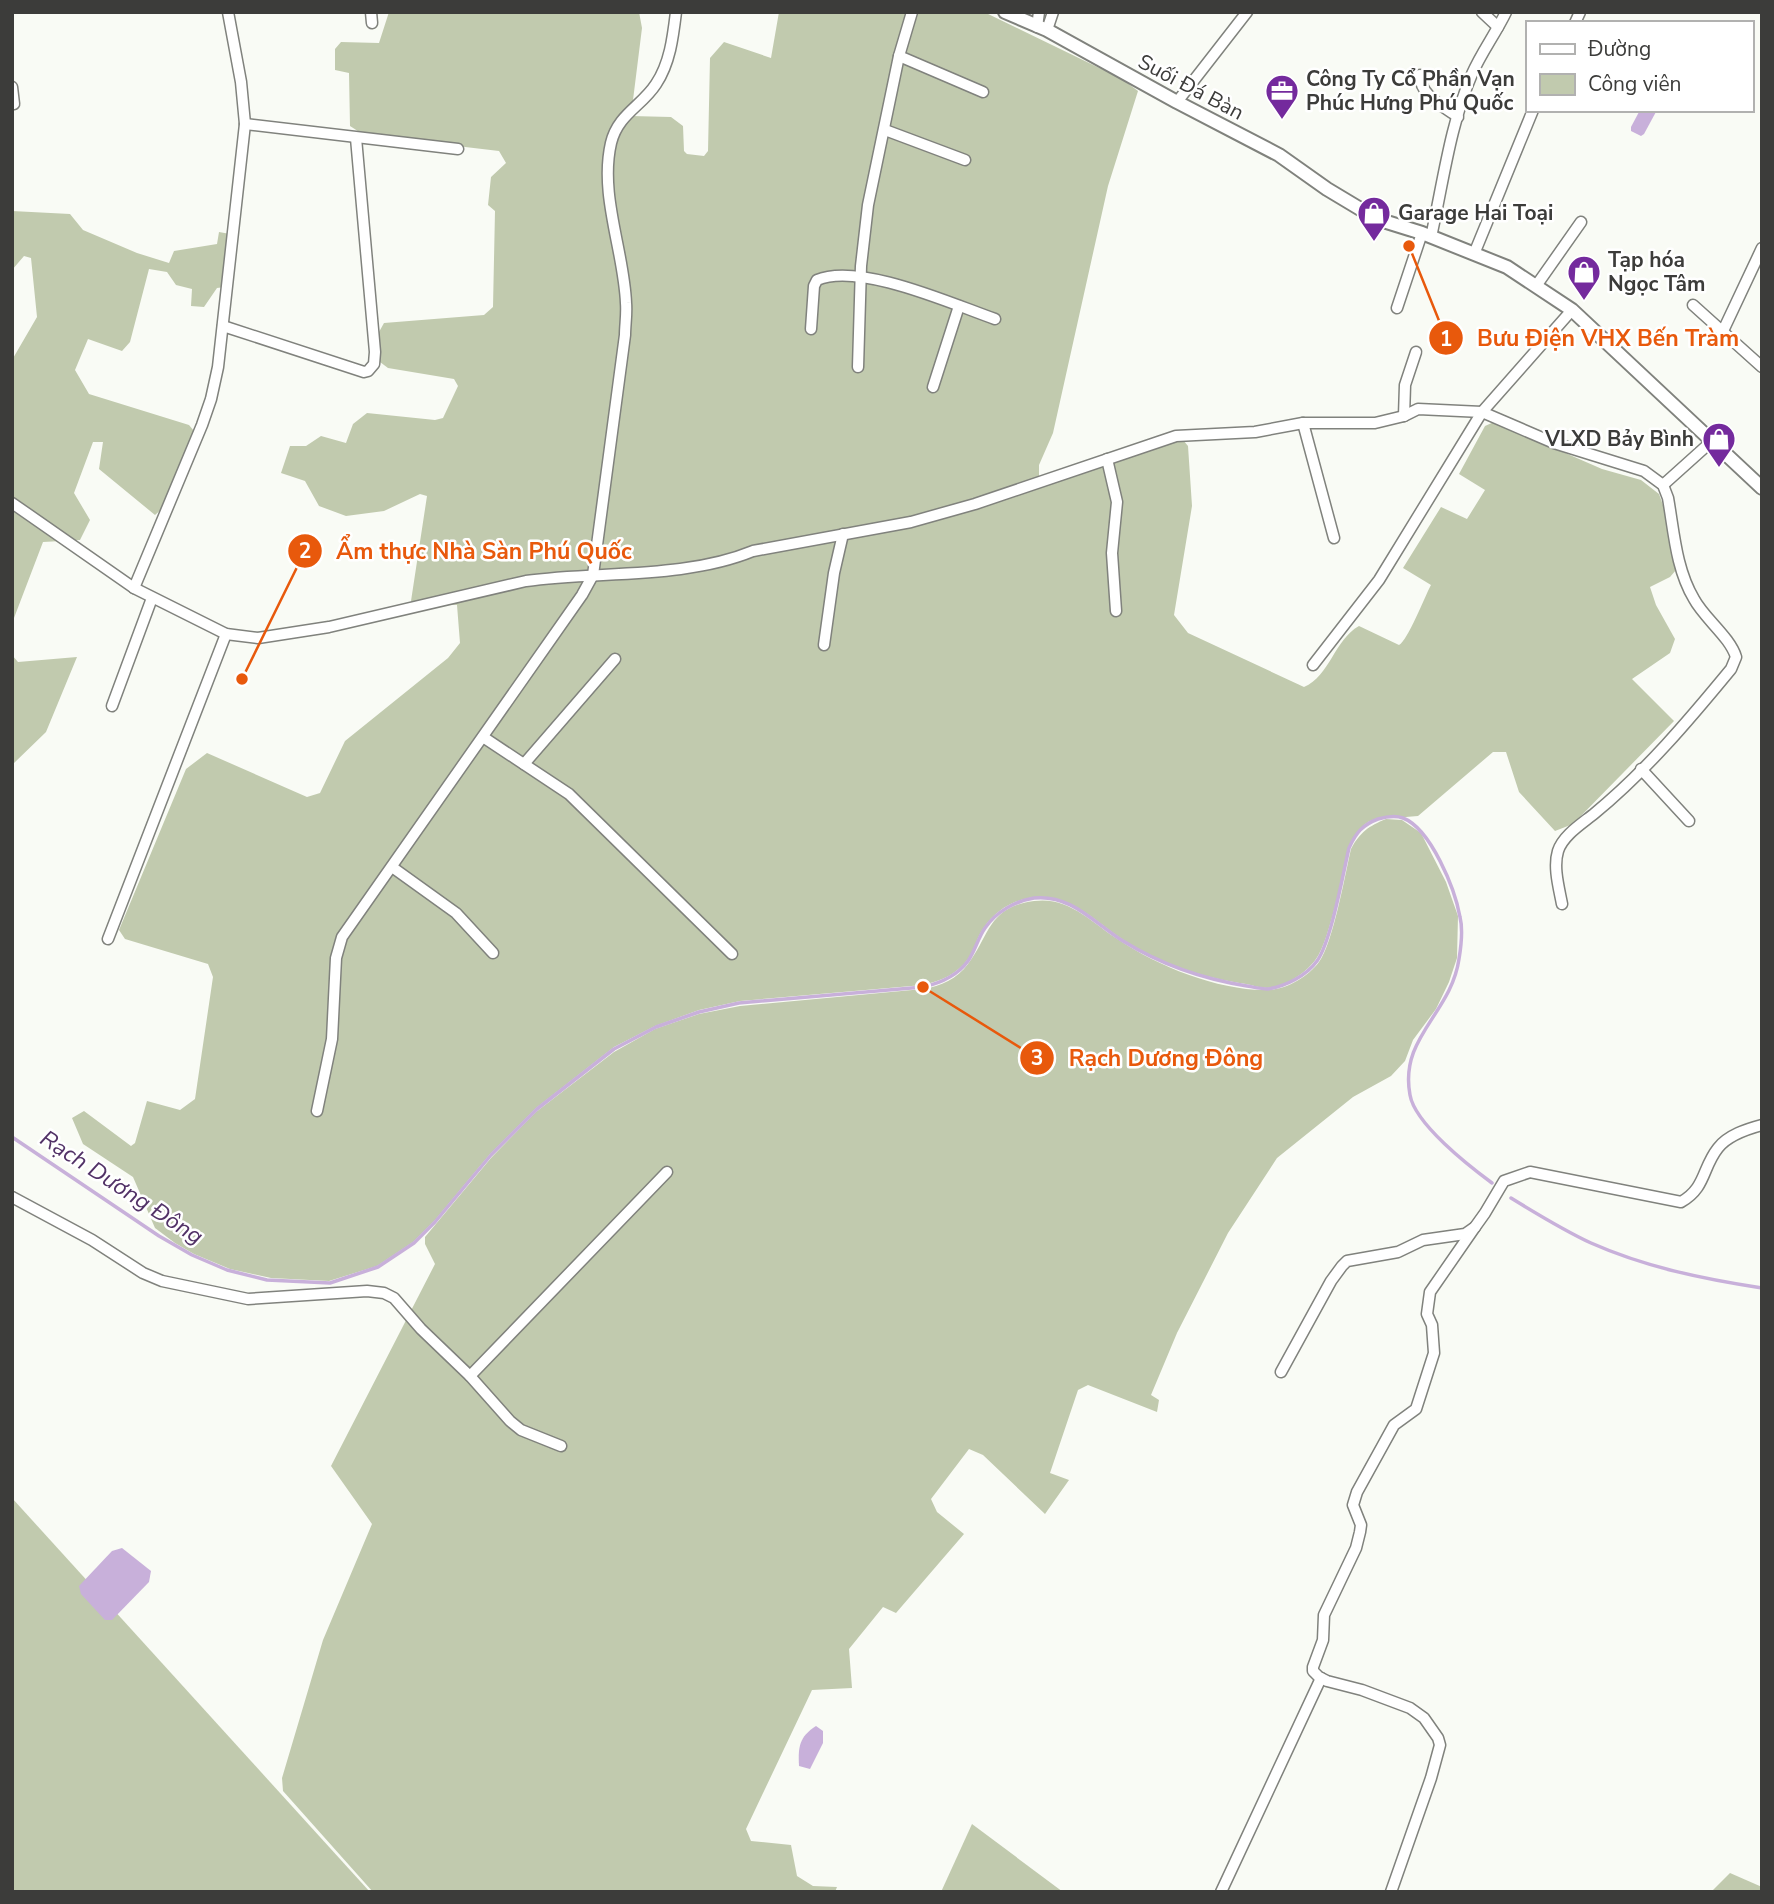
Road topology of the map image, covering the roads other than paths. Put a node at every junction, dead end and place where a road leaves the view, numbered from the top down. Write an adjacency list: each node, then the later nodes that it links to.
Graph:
1 (228, 12): 20 (street)
2 (676, 12): 53 (street)
3 (912, 12): 12 (street)
4 (1005, 12): 11 (street, Suối Đá Bàn)
5 (1039, 12): 11 (street)
6 (1053, 12): 11 (street)
7 (1247, 12): 16 (street)
8 (1482, 12): 10 (street)
9 (1506, 12): 10 (street)
10 (1499, 27): 19 (street)
11 (1042, 28): 16 (street, Suối Đá Bàn)
12 (899, 56): 15 (street); 21 (street)
13 (1420, 75): 19 (street)
14 (12, 87): 17 (street)
15 (983, 92)
16 (1177, 102): 26 (street, Suối Đá Bàn)
17 (14, 104)
18 (1532, 112): 28 (street)
19 (1458, 117): 26 (street)
20 (245, 124): 22 (street); 36 (street)
21 (885, 130): 24 (street); 29 (street)
22 (356, 138): 23 (street); 36 (street)
23 (458, 149)
24 (965, 160)
25 (1581, 222): 30 (street)
26 (1426, 235): 28 (street, Suối Đá Bàn); 33 (street)
27 (1762, 248): 38 (street)
28 (1474, 254): 30 (street, Suối Đá Bàn)
29 (860, 277): 31 (street); 37 (street); 40 (street)
30 (1536, 286): 34 (street, Suối Đá Bàn)
31 (959, 306): 35 (street); 42 (street)
32 (1693, 306): 38 (street)
33 (1397, 308)
34 (1572, 310): 43 (street); 46 (street, Suối Đá Bàn)
35 (995, 319)
36 (223, 326): 54 (street)
37 (811, 329)
38 (1722, 333): 41 (street)
39 (1416, 352): 44 (street)
40 (858, 367)
41 (1762, 367)
42 (933, 387)
43 (1482, 412): 44 (street); 48 (street); 60 (street)
44 (1404, 416): 45 (street)
45 (1303, 423): 47 (street); 52 (street)
46 (1712, 441): 48 (street); 49 (street, Suối Đá Bàn)
47 (1107, 459): 51 (street); 56 (street)
48 (1663, 485): 64 (street)
49 (1762, 488)
50 (12, 503): 54 (street)
51 (843, 534): 53 (street); 58 (street)
52 (1334, 538)
53 (593, 575): 57 (street); 62 (street)
54 (134, 588): 55 (street)
55 (152, 598): 57 (street); 61 (street)
56 (1116, 611)
57 (226, 634): 68 (street)
58 (824, 645)
59 (615, 659): 63 (street)
60 (1313, 665)
61 (112, 706)
62 (483, 737): 63 (street); 66 (street)
63 (524, 764): 70 (street)
64 (1641, 769): 65 (street); 67 (street)
65 (1689, 821)
66 (393, 867): 69 (street); 71 (street)
67 (1562, 904)
68 (108, 939)
69 (493, 953)
70 (732, 954)
71 (317, 1111)
72 (1762, 1125): 75 (street)
73 (667, 1172): 77 (street)
74 (12, 1197): 77 (street)
75 (1475, 1227): 76 (street); 79 (street)
76 (1281, 1372)
77 (470, 1376): 78 (street)
78 (561, 1446)
79 (1321, 1678): 80 (street); 81 (street)
80 (1221, 1892)
81 (1391, 1892)

